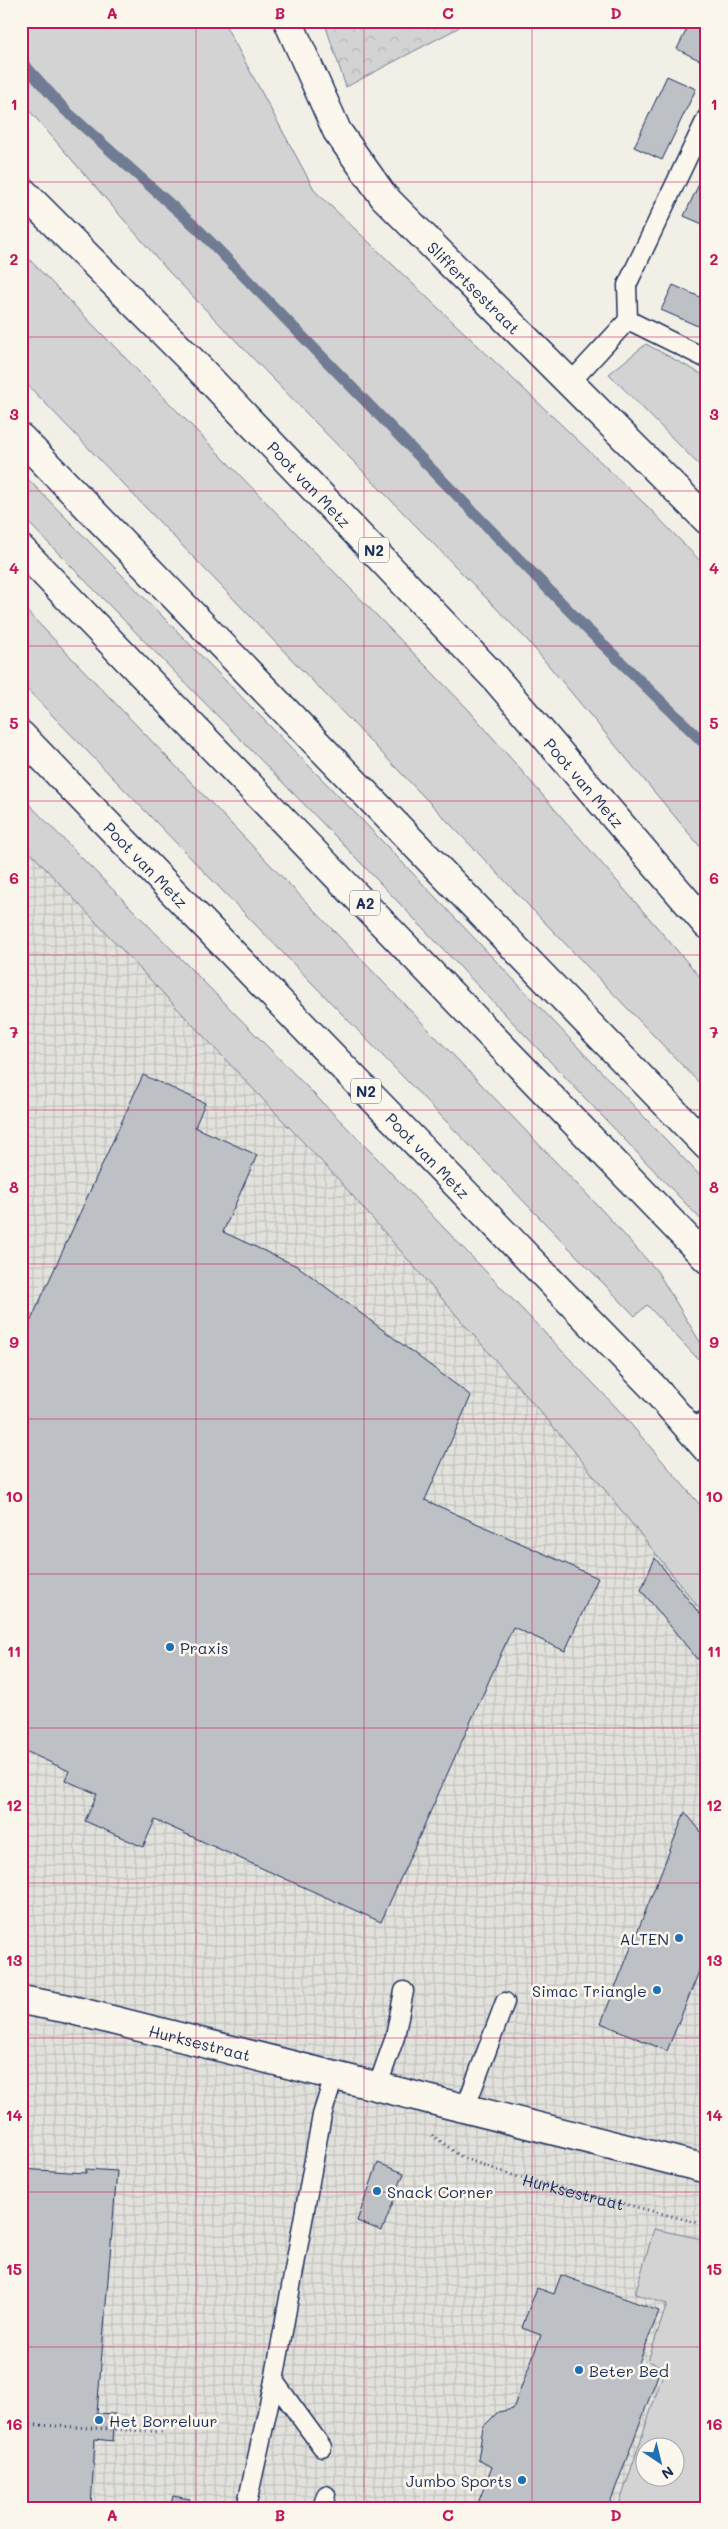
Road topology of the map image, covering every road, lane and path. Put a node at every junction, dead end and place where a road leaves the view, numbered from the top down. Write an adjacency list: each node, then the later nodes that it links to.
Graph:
1 (288, 21): 6 (main road, Sliffertsestraat)
2 (707, 117): 4 (lane)
3 (22, 190): 11 (main road, Poot van Metz / N2)
4 (628, 320): 5 (lane); 6 (lane)
5 (707, 359)
6 (570, 383): 8 (main road, Sliffertsestraat)
7 (21, 438): 12 (main road)
8 (707, 520)
9 (21, 549): 13 (main road, A2)
10 (21, 735): 14 (main road, Poot van Metz / N2)
11 (707, 925)
12 (707, 1146)
13 (707, 1260)
14 (702, 1433)
15 (404, 1991): 19 (lane)
16 (21, 2000): 18 (main road, Hurksestraat)
17 (505, 2002): 20 (lane)
18 (335, 2074): 19 (main road, Hurksestraat); 24 (lane)
19 (378, 2085): 20 (main road, Hurksestraat)
20 (466, 2106): 22 (main road, Hurksestraat)
21 (428, 2132): 23 (path, Hurksestraat)
22 (707, 2168)
23 (707, 2225)
24 (274, 2381): 27 (lane); 28 (lane)
25 (21, 2424): 26 (path)
26 (163, 2432)
27 (322, 2447)
28 (246, 2508)

